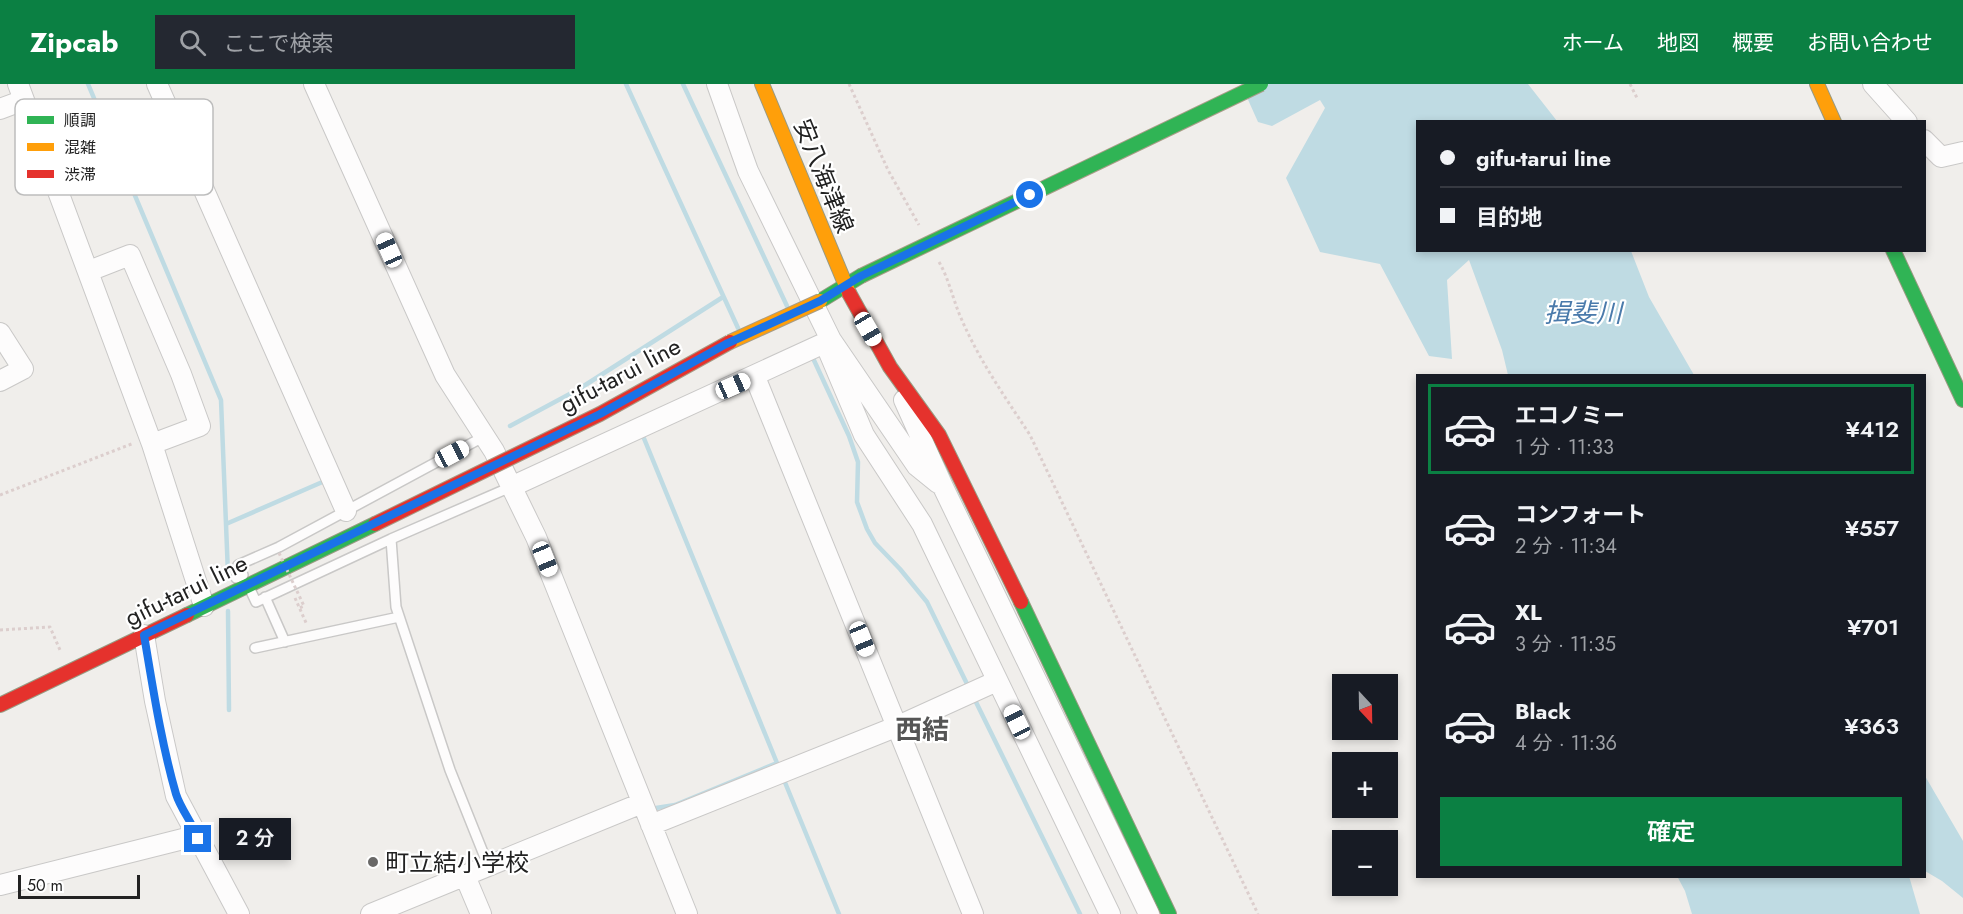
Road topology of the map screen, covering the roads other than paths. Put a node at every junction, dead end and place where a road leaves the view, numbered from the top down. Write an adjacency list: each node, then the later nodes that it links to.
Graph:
1 (156, 84): 10 (street)
2 (314, 84): 28 (street)
3 (703, 84): 16 (street)
4 (717, 84): 16 (street)
5 (762, 84): 21 (main road, 安八海津線)
6 (1261, 84): 21 (main road, gifu-tarui line, bridge)
7 (1817, 84): 12 (main road)
8 (1873, 84): 13 (street)
9 (21, 92): 11 (street)
10 (163, 99)
11 (0, 109)
12 (1833, 120)
13 (1905, 120)
14 (1926, 142): 15 (street)
15 (1963, 152)
16 (748, 171): 23 (street)
17 (60, 195): 20 (street)
18 (205, 195): 32 (street)
19 (1894, 252): 27 (main road)
20 (89, 271): 29 (street); 29 (street)
21 (845, 285): 24 (main road, 安八海津線); 35 (main road, gifu-tarui line, bridge)
22 (0, 333): 26 (street)
23 (831, 340): 25 (street); 31 (street); 42 (street)
24 (890, 367): 31 (street); 60 (main road, 安八海津線)
25 (755, 377): 30 (street); 44 (street)
26 (0, 381)
27 (1963, 400)
28 (485, 436): 30 (street); 32 (lane)
29 (151, 440): 36 (street)
30 (513, 486): 33 (lane); 45 (street)
31 (944, 489): 49 (street)
32 (346, 511): 34 (lane)
33 (391, 539): 37 (lane); 38 (lane)
34 (232, 580)
35 (248, 586): 36 (main road, gifu-tarui line); 37 (lane)
36 (205, 597): 39 (main road, gifu-tarui line)
37 (265, 597): 40 (lane)
38 (399, 617): 40 (lane); 48 (lane)
39 (144, 635): 43 (main road, gifu-tarui line); 47 (street)
40 (285, 642): 41 (lane)
41 (255, 648)
42 (997, 681): 44 (street); 57 (street)
43 (0, 705)
44 (898, 726): 46 (street); 56 (street)
45 (642, 803): 46 (street); 48 (street)
46 (651, 825): 55 (street)
47 (198, 839): 51 (street); 52 (street)
48 (488, 865): 50 (street)
49 (1129, 872): 58 (street); 59 (street)
50 (465, 876): 53 (street); 54 (street)
51 (0, 885)
52 (239, 914)
53 (372, 914)
54 (481, 914)
55 (687, 914)
56 (974, 914)
57 (1110, 914)
58 (1137, 914)
59 (1149, 914)
60 (1169, 914)

